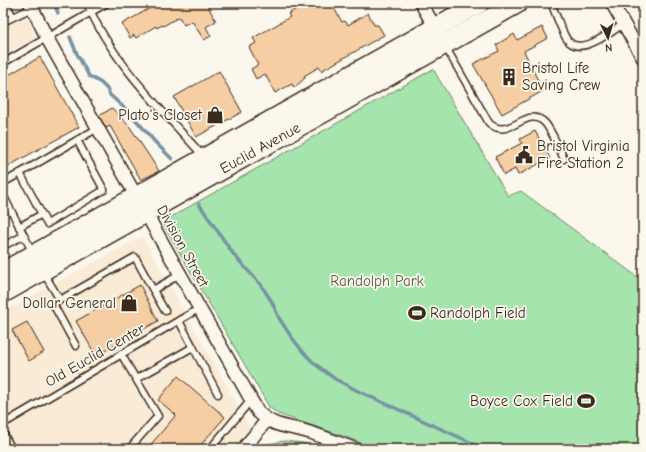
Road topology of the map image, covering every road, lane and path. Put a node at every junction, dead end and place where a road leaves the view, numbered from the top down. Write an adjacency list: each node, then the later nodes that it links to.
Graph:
1 (6, 3): 11 (lane)
2 (87, 3): 10 (lane)
3 (107, 3): 10 (lane)
4 (421, 3): 14 (street)
5 (479, 3): 14 (main road, Euclid Avenue)
6 (518, 3): 16 (main road, Euclid Avenue)
7 (551, 3): 13 (lane)
8 (612, 3): 13 (street)
9 (31, 5): 11 (lane); 15 (street, Division Street)
10 (91, 12): 15 (lane); 21 (lane)
11 (12, 17): 12 (lane)
12 (3, 22)
13 (624, 24): 17 (street)
14 (435, 28): 16 (street); 21 (main road, Euclid Avenue)
15 (46, 38): 18 (lane); 19 (street, Division Street)
16 (444, 44): 22 (lane); 26 (main road, Euclid Avenue)
17 (643, 58)
18 (3, 64)
19 (98, 128): 20 (lane); 26 (street, Division Street)
20 (77, 140): 23 (lane); 27 (lane)
21 (205, 158): 26 (main road, Euclid Avenue)
22 (564, 159)
23 (20, 173): 24 (lane); 27 (lane)
24 (3, 183)
25 (3, 195): 28 (lane)
26 (142, 205): 31 (main road, Euclid Avenue); 33 (street, Division Street)
27 (42, 214): 28 (lane)
28 (19, 227): 29 (lane)
29 (23, 236): 30 (lane); 31 (lane)
30 (3, 246)
31 (38, 263): 32 (main road, Euclid Avenue); 35 (main road, Euclid Avenue); 36 (lane)
32 (3, 272)
33 (181, 274): 34 (lane); 37 (street, Division Street)
34 (154, 290): 36 (lane); 38 (lane)
35 (3, 293)
36 (60, 300): 40 (lane)
37 (200, 308): 39 (lane, Old Euclid Center); 45 (street, Division Street)
38 (165, 311)
39 (179, 321): 41 (lane); 42 (lane, Old Euclid Center)
40 (76, 346)
41 (193, 347): 43 (lane); 44 (lane)
42 (121, 354): 43 (lane); 47 (lane, Old Euclid Center)
43 (136, 379): 50 (lane)
44 (218, 394)
45 (251, 400): 46 (street, Division Street); 51 (lane)
46 (267, 420): 52 (street); 53 (street, Division Street)
47 (3, 424)
48 (3, 433): 49 (lane)
49 (12, 449)
50 (129, 449)
51 (210, 449)
52 (243, 449)
53 (355, 449)

